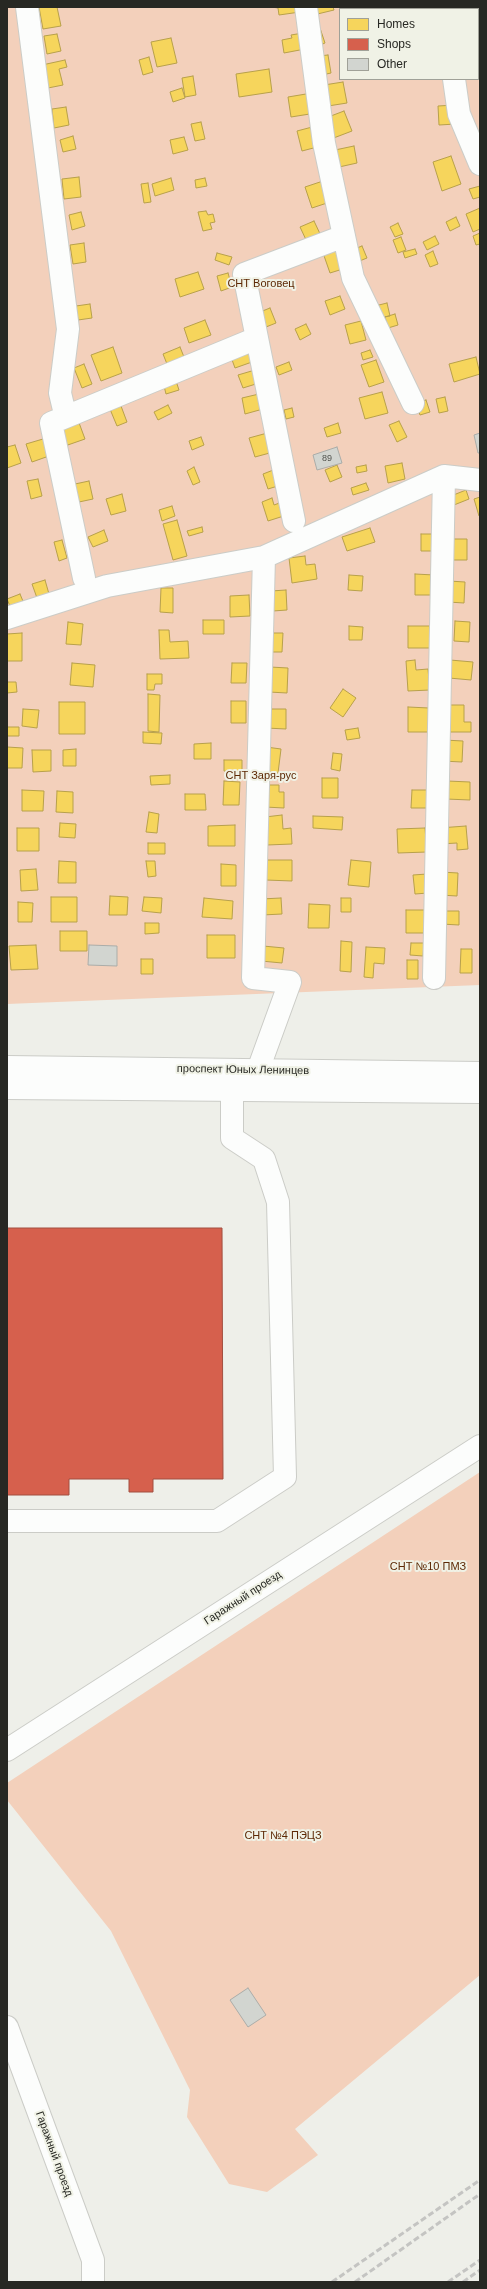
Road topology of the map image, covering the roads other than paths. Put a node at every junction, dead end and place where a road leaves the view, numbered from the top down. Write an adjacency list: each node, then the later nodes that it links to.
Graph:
1 (27, 7): 8 (main road)
2 (306, 7): 5 (main road)
3 (454, 80): 4 (main road)
4 (480, 164)
5 (344, 236): 6 (main road); 7 (main road)
6 (257, 338): 11 (main road); 13 (main road)
7 (413, 403)
8 (65, 414)
9 (444, 476): 10 (main road); 12 (main road); 15 (main road)
10 (480, 480)
11 (294, 521)
12 (264, 557): 14 (main road); 17 (main road)
13 (84, 578)
14 (7, 618)
15 (434, 978)
16 (7, 1067): 17 (main road, проспект Юных Ленинцев)
17 (258, 1070): 18 (main road, проспект Юных Ленинцев)
18 (480, 1073)
19 (7, 1088): 20 (main road, проспект Юных Ленинцев)
20 (232, 1091): 21 (main road, проспект Юных Ленинцев); 23 (main road)
21 (480, 1092)
22 (480, 1446): 24 (main road, Гаражный проезд)
23 (7, 1521)
24 (7, 1750)
25 (8, 2036): 26 (main road, Гаражный проезд)
26 (93, 2282)

